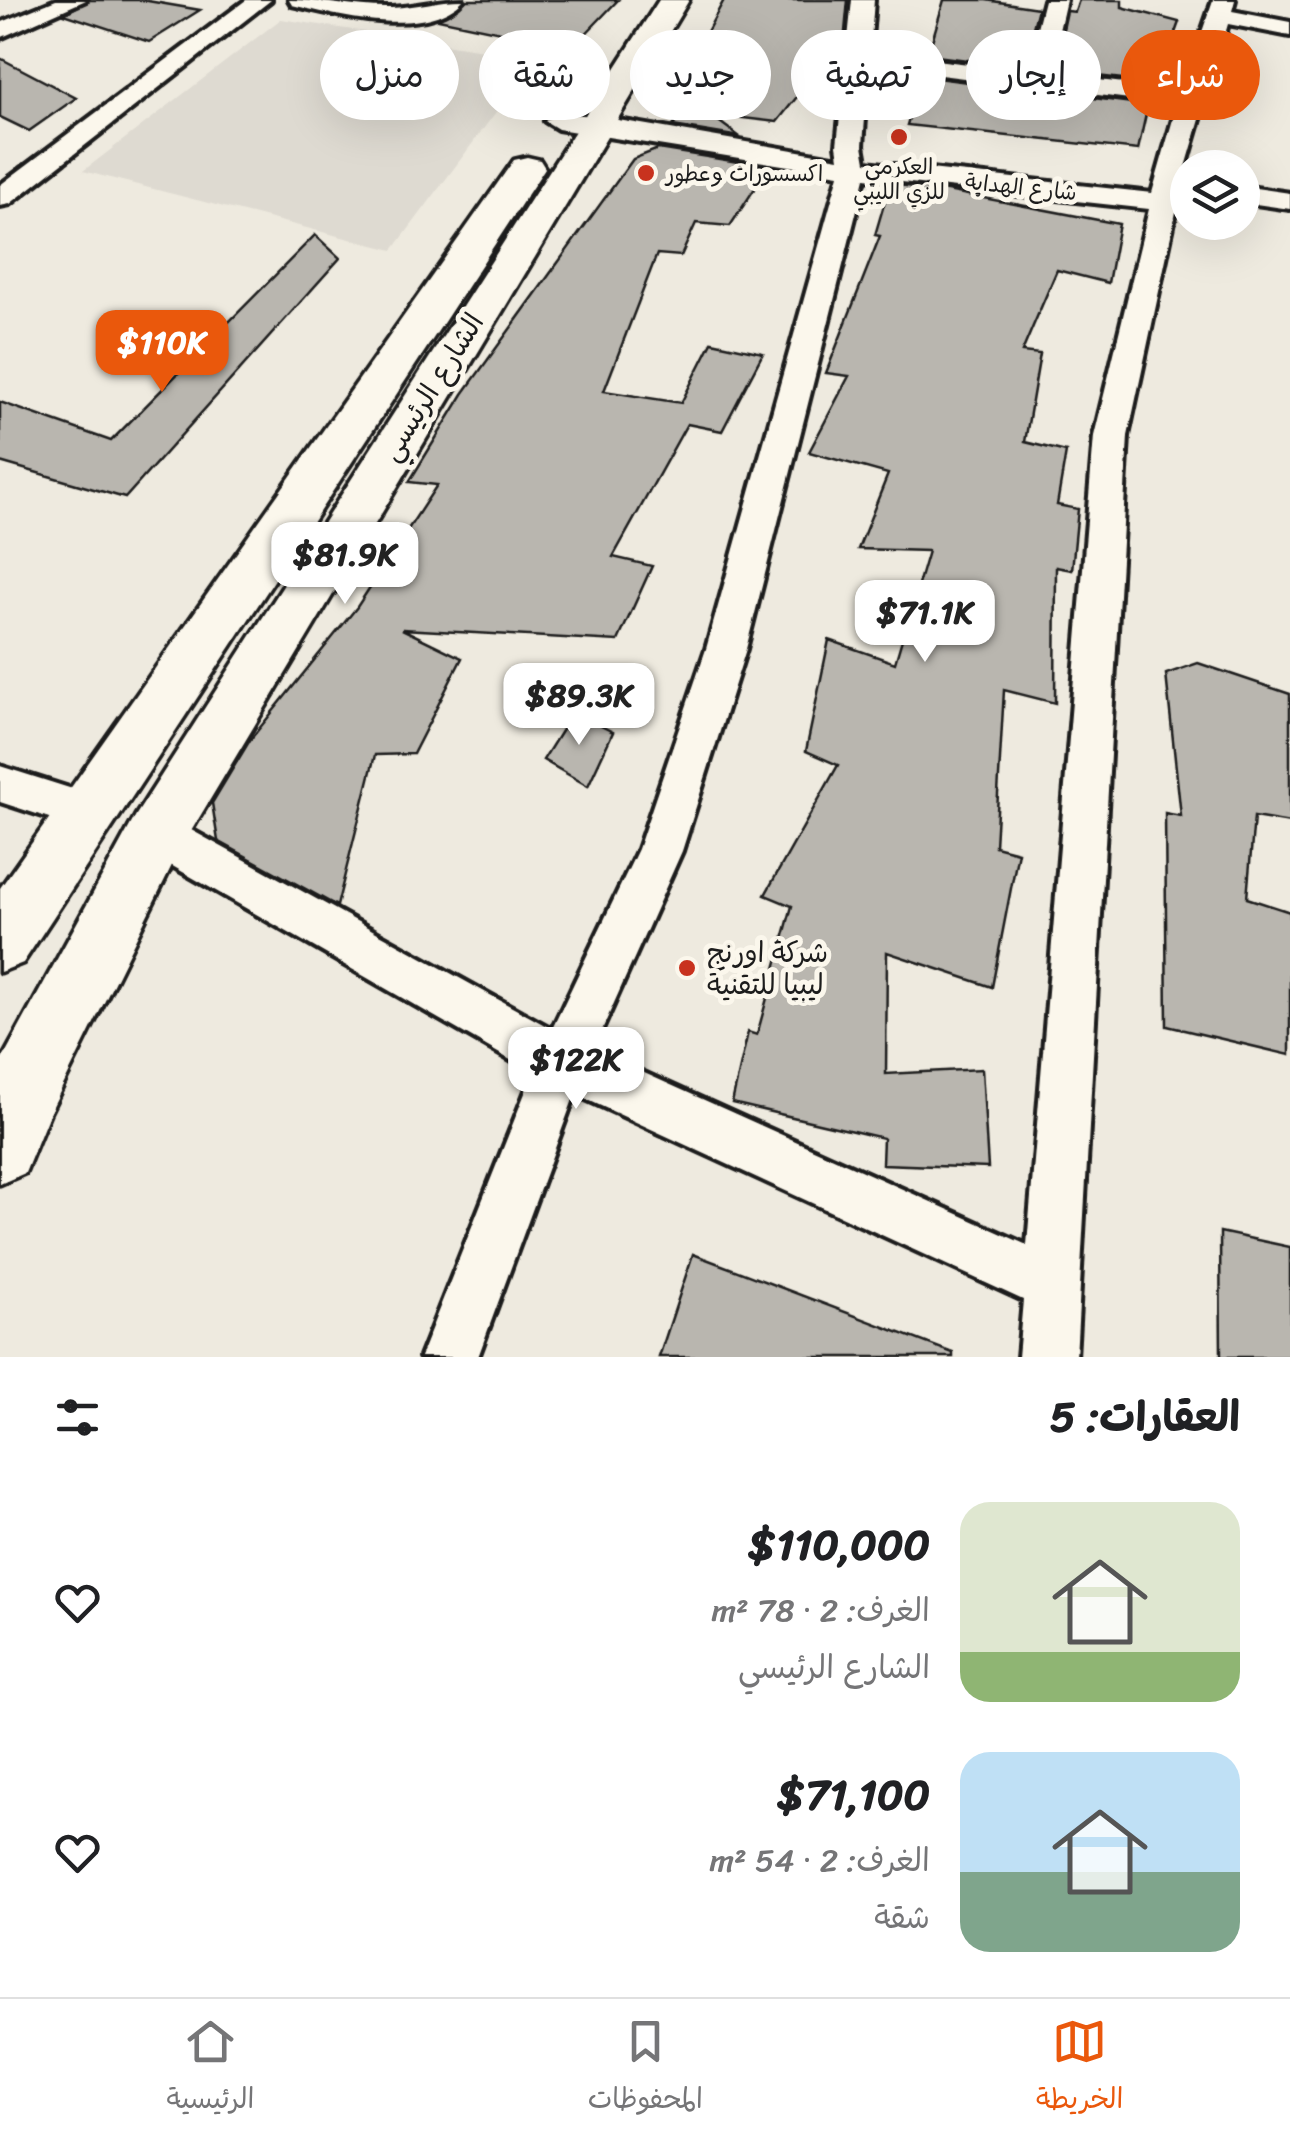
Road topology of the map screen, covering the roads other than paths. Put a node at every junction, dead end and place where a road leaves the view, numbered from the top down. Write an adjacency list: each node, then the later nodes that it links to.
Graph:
1 (75, 0): 13 (street)
2 (260, 0): 25 (street)
3 (300, 0): 4 (street)
4 (452, 0)
5 (632, 0): 14 (street, الشارع الرئيسي)
6 (674, 0): 15 (street, الشارع الرئيسي)
7 (863, 0): 11 (street)
8 (1055, 0): 12 (street)
9 (1221, 7): 10 (street)
10 (1290, 29)
11 (862, 30)
12 (1048, 30)
13 (0, 32)
14 (610, 32)
15 (610, 79)
16 (610, 118): 22 (street, شارع الهداية)
17 (578, 120): 31 (street, الشارع الرئيسي)
18 (578, 120): 32 (street, الشارع الرئيسي)
19 (855, 120): 22 (street)
20 (1188, 120): 21 (street)
21 (1184, 150)
22 (852, 157): 23 (street, شارع الهداية); 34 (street)
23 (1170, 194)
24 (1260, 197): 26 (street)
25 (0, 198)
26 (1290, 201)
27 (1260, 214): 28 (street)
28 (1290, 217)
29 (1170, 221): 36 (street)
30 (0, 784): 31 (street)
31 (89, 812): 33 (street, الشارع الرئيسي)
32 (157, 834): 34 (street); 35 (street, الشارع الرئيسي)
33 (0, 942)
34 (562, 1062): 36 (street); 37 (street)
35 (0, 1148)
36 (1049, 1284): 38 (street)
37 (449, 1357)
38 (1047, 1357)

